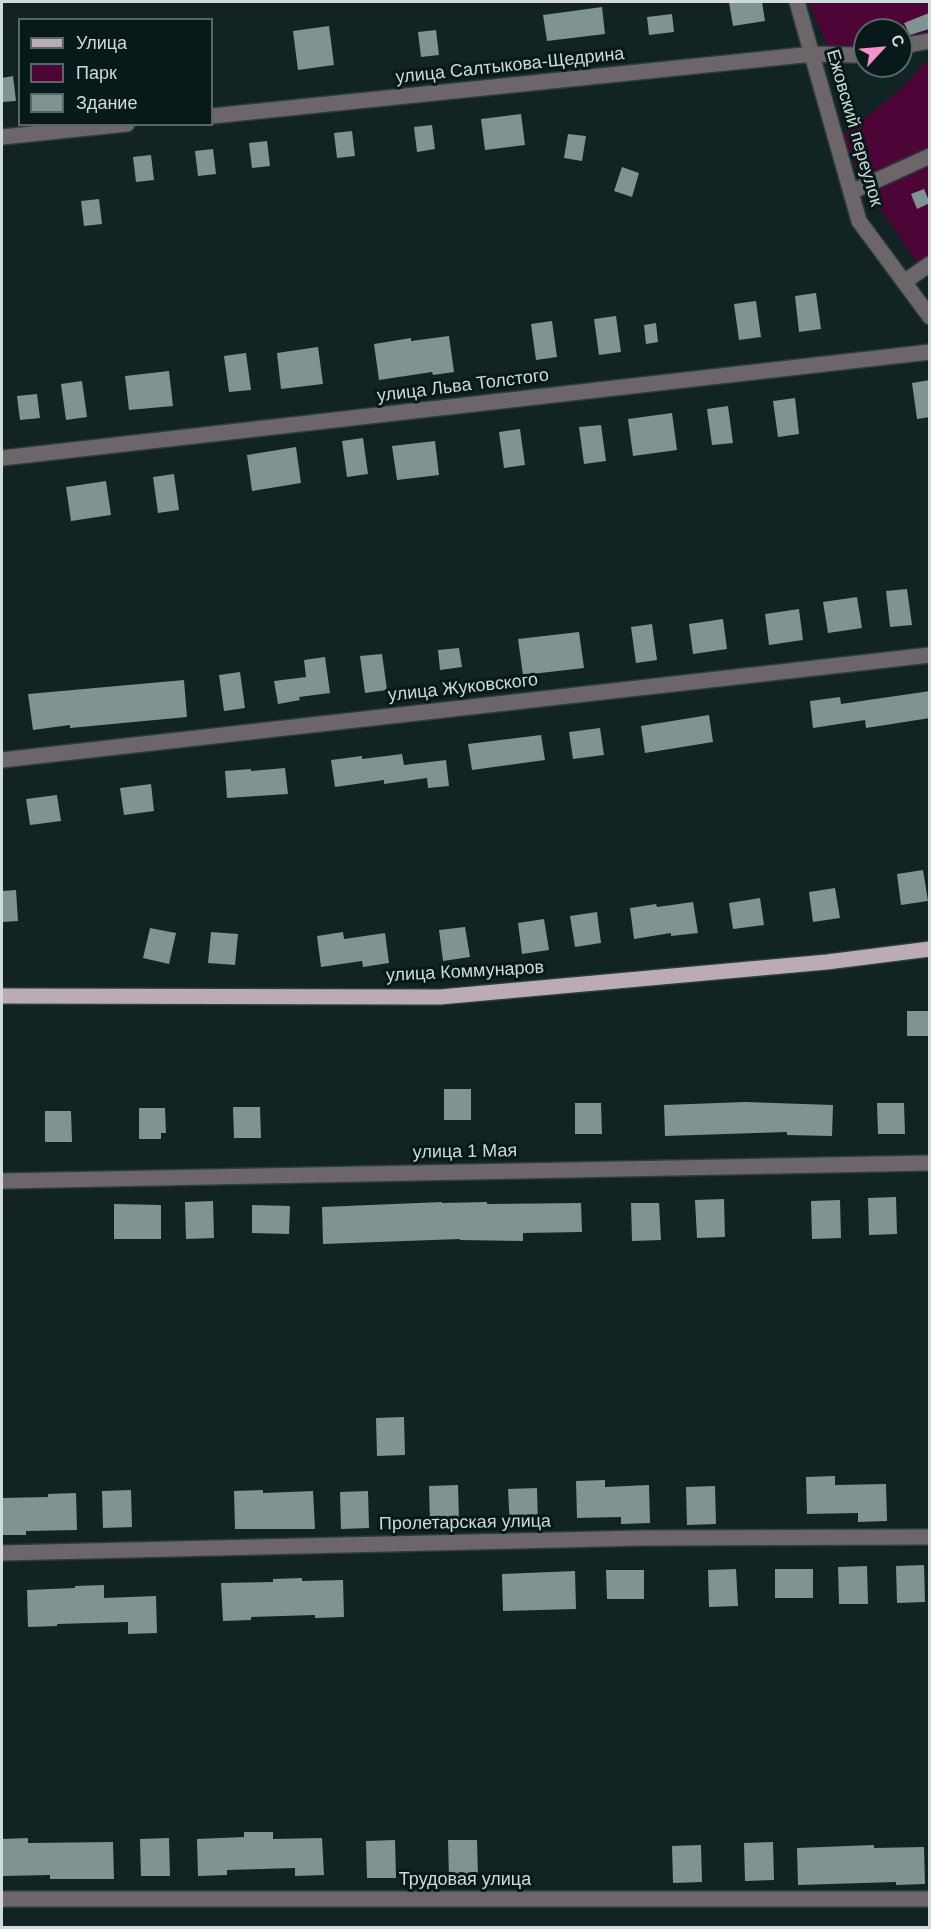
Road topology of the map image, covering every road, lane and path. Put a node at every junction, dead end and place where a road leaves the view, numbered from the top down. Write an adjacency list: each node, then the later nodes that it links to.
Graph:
1 (797, 2): 4 (street, Ежовский переулок)
2 (930, 41): 3 (street)
3 (913, 44)
4 (813, 54): 5 (street, улица Салтыкова-Щедрина); 6 (street, улица Салтыкова-Щедрина); 10 (street, Ежовский переулок)
5 (853, 55)
6 (213, 116)
7 (108, 126): 8 (street)
8 (2, 137)
9 (930, 156): 10 (street)
10 (851, 192): 12 (street, Ежовский переулок)
11 (930, 264): 12 (street)
12 (904, 282): 13 (street, Ежовский переулок)
13 (930, 317)
14 (930, 352): 15 (street, улица Льва Толстого)
15 (2, 458)
16 (930, 655): 17 (street, улица Жуковского)
17 (2, 760)
18 (930, 949): 19 (main road, улица Коммунаров)
19 (2, 996)
20 (930, 1163): 21 (street, улица 1 Мая)
21 (2, 1181)
22 (930, 1537): 23 (street, Пролетарская улица)
23 (2, 1553)
24 (2, 1899): 25 (street, Трудовая улица)
25 (930, 1899)

